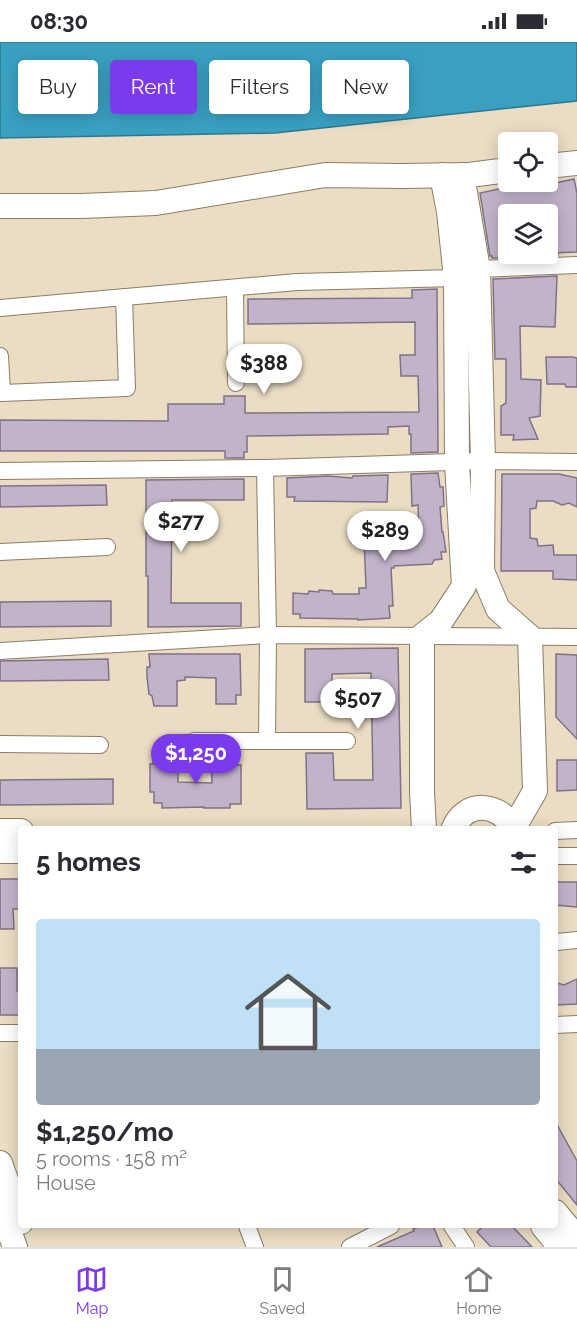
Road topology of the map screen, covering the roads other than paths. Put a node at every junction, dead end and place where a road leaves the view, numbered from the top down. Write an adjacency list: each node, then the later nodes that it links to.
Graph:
1 (577, 163): 2 (street)
2 (558, 165)
3 (498, 171): 4 (street)
4 (452, 175): 5 (street); 7 (street)
5 (0, 206)
6 (577, 265): 7 (street)
7 (467, 274): 8 (street); 13 (street); 15 (street)
8 (236, 288): 9 (street); 12 (street)
9 (124, 297): 10 (street); 11 (street)
10 (0, 308)
11 (0, 356)
12 (236, 383)
13 (483, 461): 14 (street); 15 (street); 22 (street)
14 (577, 462)
15 (457, 463): 16 (street); 21 (street)
16 (265, 468): 17 (street); 20 (street)
17 (0, 471)
18 (107, 547): 19 (street)
19 (0, 552)
20 (268, 635): 21 (street); 24 (street); 26 (street)
21 (422, 636): 22 (street); 31 (street)
22 (530, 637): 23 (street); 34 (street)
23 (577, 637)
24 (0, 651)
25 (194, 741): 26 (street)
26 (267, 741): 27 (street)
27 (347, 741)
28 (0, 744): 29 (street)
29 (100, 745)
30 (457, 823): 32 (street); 33 (street)
31 (424, 826)
32 (442, 826)
33 (513, 826)
34 (515, 826)
35 (577, 830): 38 (street)
36 (0, 831): 37 (street)
37 (18, 831)
38 (558, 831)
39 (0, 851): 40 (street)
40 (18, 851)
41 (558, 856): 42 (street)
42 (577, 856)
43 (577, 940): 44 (street)
44 (558, 942)
45 (577, 1024): 46 (street)
46 (558, 1025)
47 (0, 1033): 48 (street)
48 (18, 1033)
49 (0, 1163): 51 (street)
50 (0, 1206): 59 (street)
51 (18, 1213)
52 (558, 1216): 58 (street)
53 (23, 1228): 60 (street)
54 (248, 1228): 61 (street)
55 (387, 1228): 62 (street)
56 (453, 1228): 63 (street)
57 (545, 1228): 64 (street)
58 (577, 1238)
59 (15, 1247)
60 (30, 1247)
61 (255, 1247)
62 (350, 1247)
63 (466, 1247)
64 (560, 1247)

